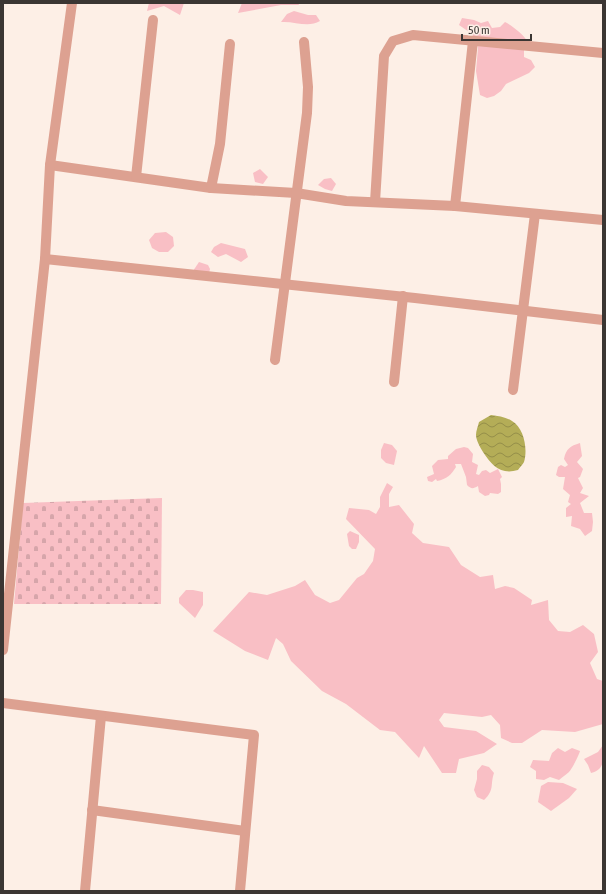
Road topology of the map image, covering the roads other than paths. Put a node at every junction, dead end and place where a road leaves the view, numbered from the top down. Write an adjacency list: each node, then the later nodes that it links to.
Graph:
1 (72, 3): 7 (street)
2 (153, 20): 8 (street)
3 (472, 41): 6 (street); 11 (street); 12 (street)
4 (304, 42): 10 (street)
5 (230, 44): 9 (street)
6 (603, 53)
7 (50, 165): 8 (street); 15 (street)
8 (136, 177): 9 (street)
9 (211, 188): 10 (street)
10 (296, 193): 11 (street); 16 (street)
11 (374, 202): 12 (street)
12 (455, 206): 13 (street)
13 (534, 214): 14 (street); 18 (street)
14 (603, 220)
15 (44, 260): 16 (street); 23 (street)
16 (285, 284): 17 (street); 20 (street)
17 (403, 296): 18 (street); 21 (street)
18 (523, 311): 19 (street); 22 (street)
19 (603, 320)
20 (275, 360)
21 (394, 382)
22 (513, 390)
23 (3, 650)
24 (3, 703): 25 (street)
25 (101, 716): 26 (street); 27 (street)
26 (92, 810): 27 (street); 28 (street)
27 (245, 831): 29 (street)
28 (85, 891)
29 (240, 891)

